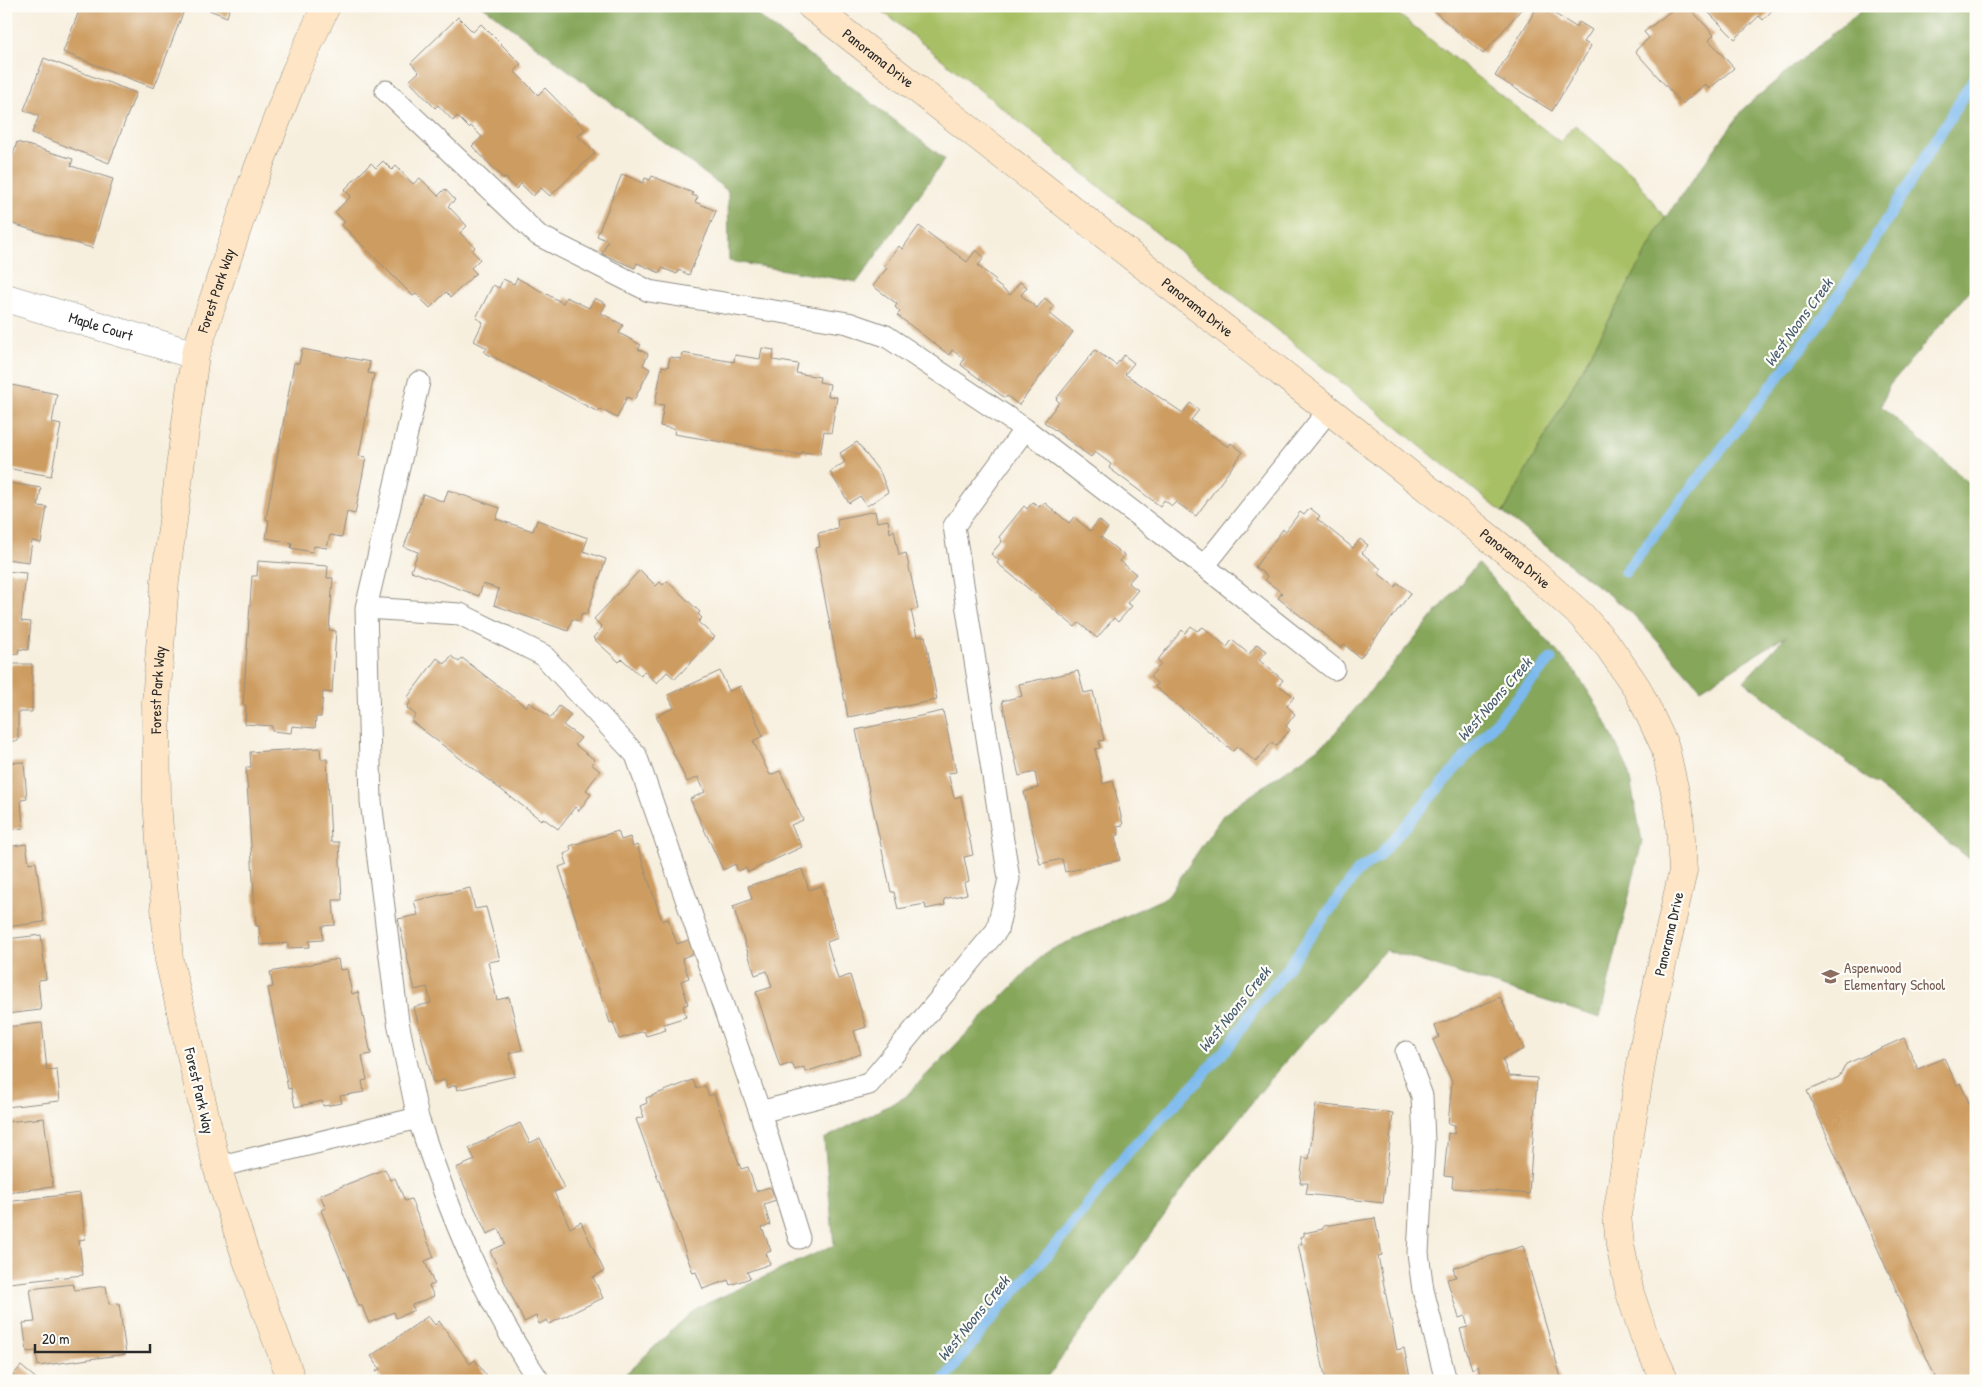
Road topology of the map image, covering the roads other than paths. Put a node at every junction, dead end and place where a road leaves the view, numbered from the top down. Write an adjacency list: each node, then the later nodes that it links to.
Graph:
1 (326, 6): 5 (street, Forest Park Way)
2 (811, 6): 7 (street, Panorama Drive)
3 (386, 91): 8 (lane)
4 (6, 298): 5 (street, Maple Court)
5 (195, 355): 15 (street, Forest Park Way)
6 (419, 382): 10 (lane)
7 (1329, 410): 9 (lane); 20 (street, Panorama Drive)
8 (1025, 429): 9 (lane); 13 (lane)
9 (1204, 566): 11 (lane)
10 (366, 608): 13 (lane); 14 (lane)
11 (1334, 670)
12 (1406, 1052): 19 (lane)
13 (760, 1112): 16 (lane)
14 (418, 1118): 15 (lane); 18 (lane)
15 (217, 1166): 17 (street, Forest Park Way)
16 (799, 1238)
17 (292, 1381)
18 (540, 1381)
19 (1446, 1381)
20 (1666, 1381)

